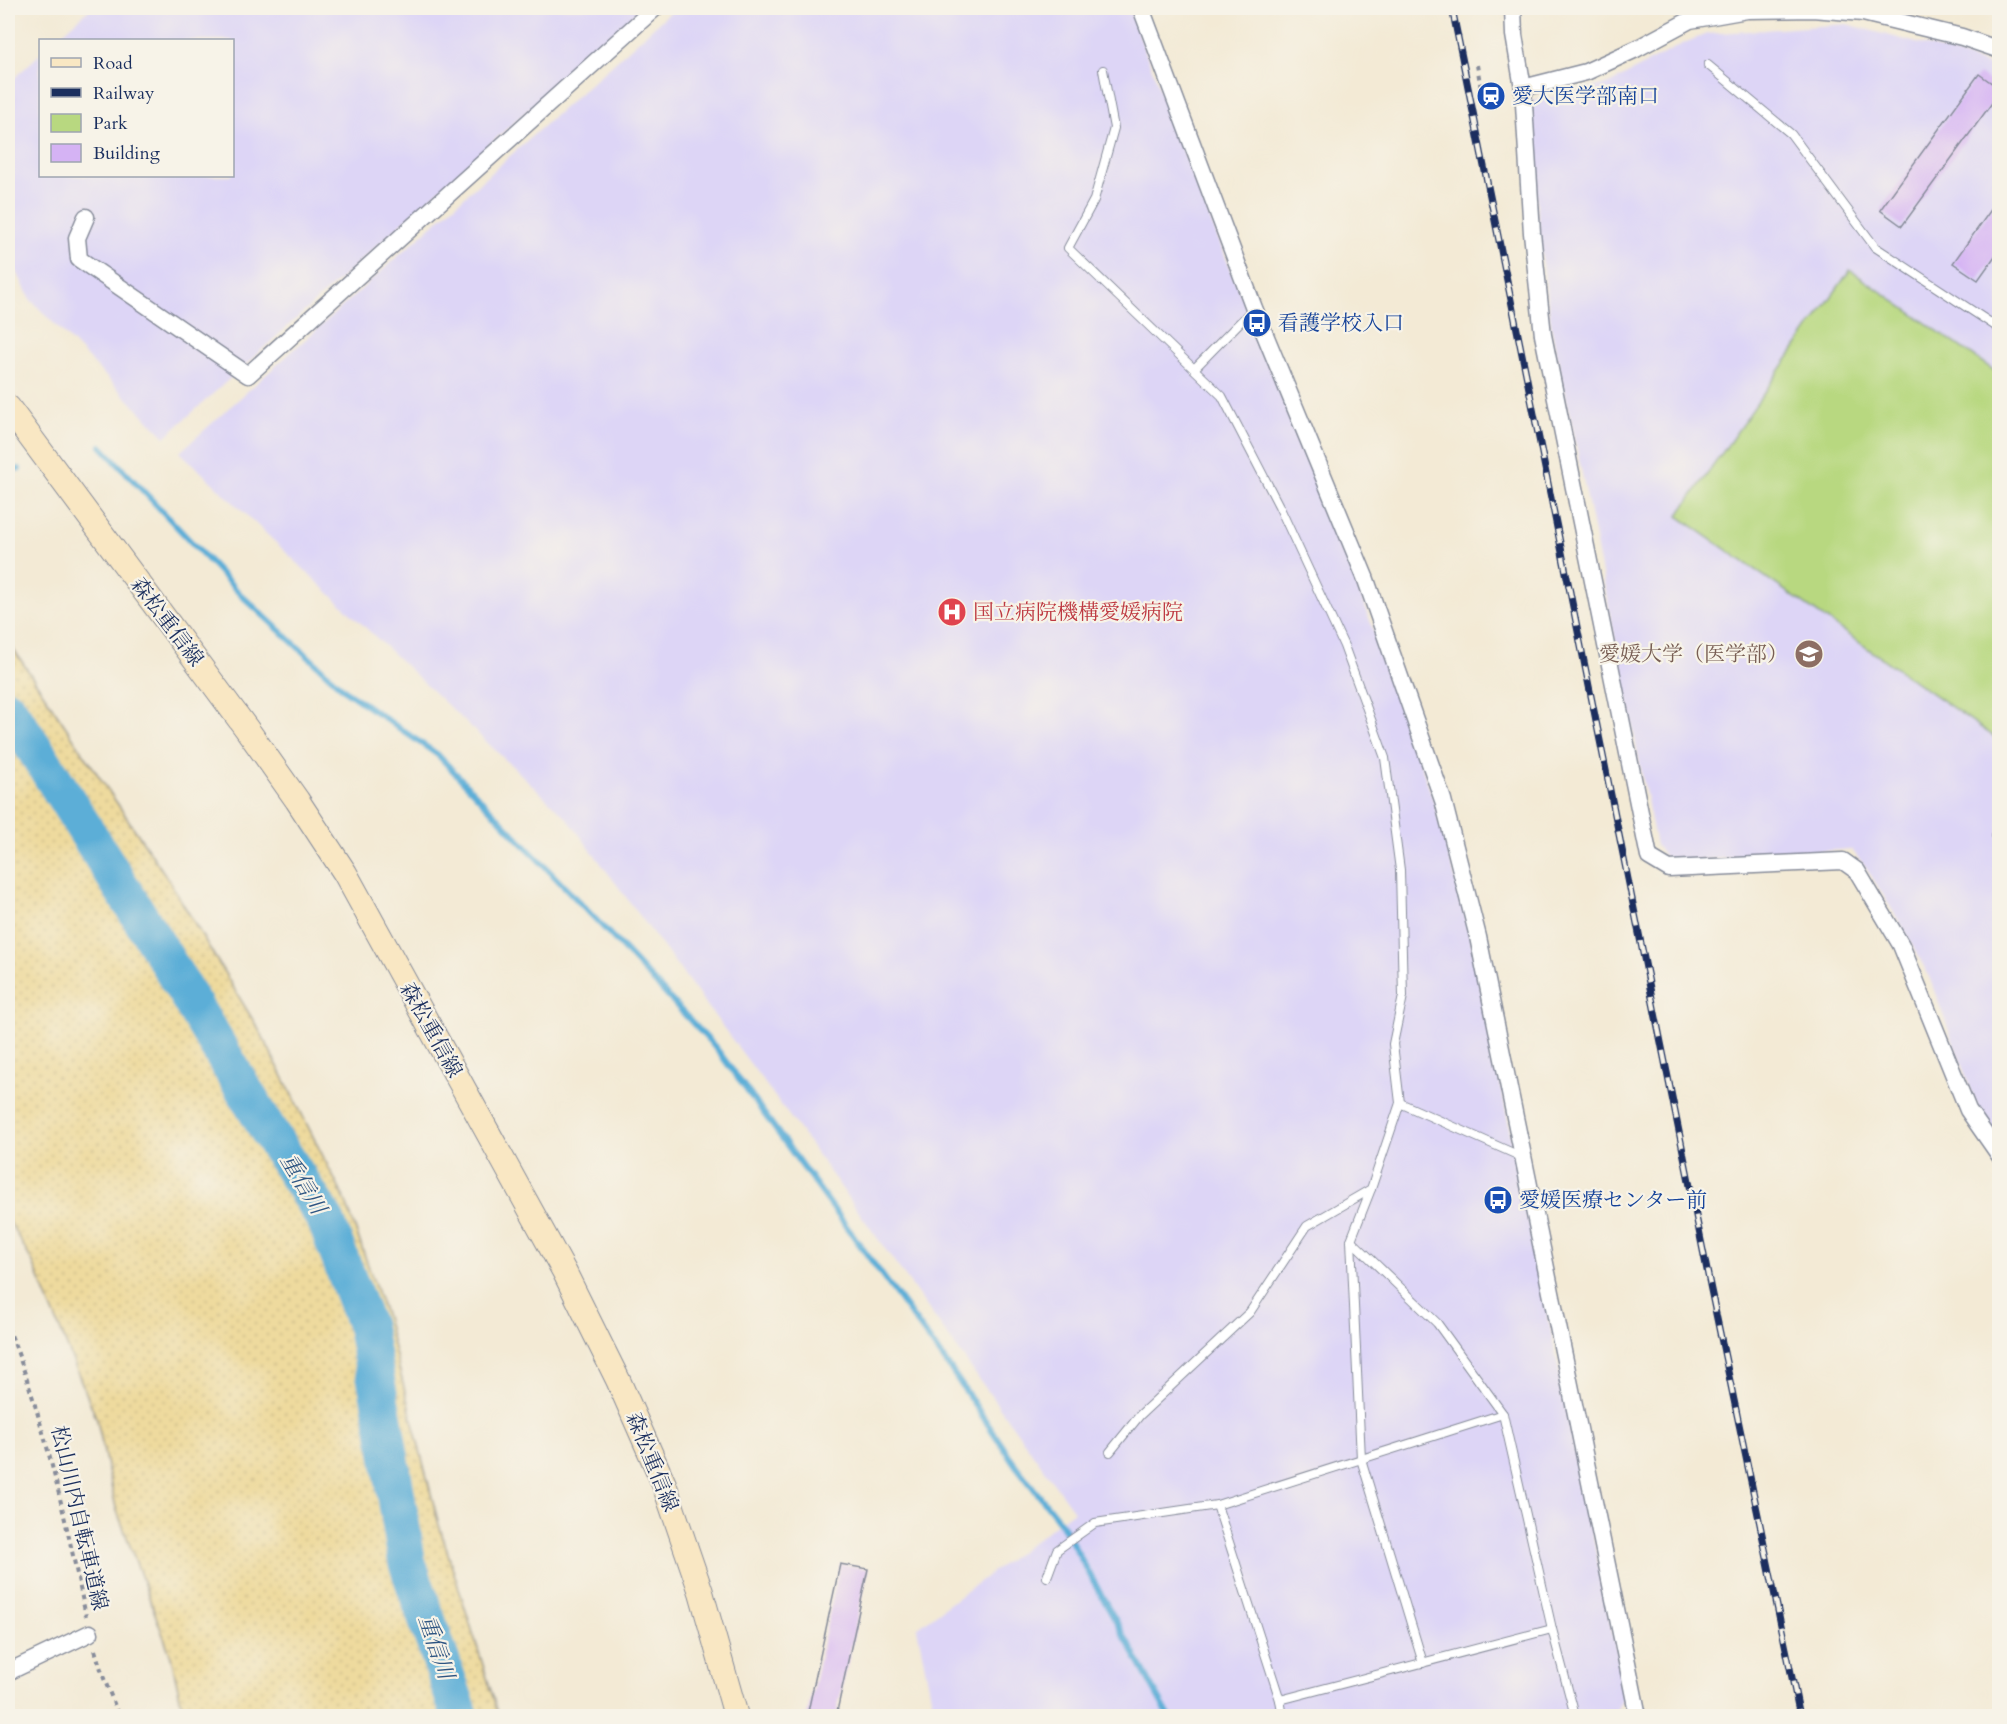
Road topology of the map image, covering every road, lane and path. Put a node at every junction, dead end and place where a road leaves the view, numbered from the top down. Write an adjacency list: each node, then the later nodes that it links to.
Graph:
1 (655, 8): 12 (street)
2 (1141, 8): 13 (street)
3 (1512, 8): 11 (street)
4 (1747, 9): 5 (street); 11 (street)
5 (1864, 10): 6 (street)
6 (2000, 50)
7 (1477, 65): 10 (path)
8 (1708, 65): 14 (lane)
9 (1103, 70): 15 (lane)
10 (1481, 88)
11 (1522, 88): 20 (street)
12 (86, 217)
13 (1254, 308): 15 (lane); 21 (street)
14 (2000, 329)
15 (1195, 368): 19 (lane)
16 (8, 407): 37 (main road, 森松重信線)
17 (2000, 831): 18 (lane)
18 (2000, 839)
19 (1400, 1103): 21 (lane); 22 (lane)
20 (2000, 1156)
21 (1522, 1157): 35 (street)
22 (1371, 1189): 23 (lane); 26 (lane)
23 (1351, 1240): 25 (lane); 27 (lane)
24 (8, 1327): 31 (path, 松山川内自転車道線)
25 (1503, 1414): 27 (lane); 30 (lane)
26 (1110, 1452)
27 (1361, 1459): 28 (lane); 32 (lane)
28 (1217, 1505): 29 (lane); 34 (lane)
29 (1047, 1577)
30 (1552, 1629): 32 (lane); 39 (lane)
31 (90, 1633): 33 (street); 36 (path, 松山川内自転車道線)
32 (1423, 1663): 34 (lane)
33 (8, 1672)
34 (1280, 1700): 38 (lane)
35 (1636, 1715)
36 (119, 1716)
37 (736, 1716)
38 (1283, 1716)
39 (1575, 1716)

